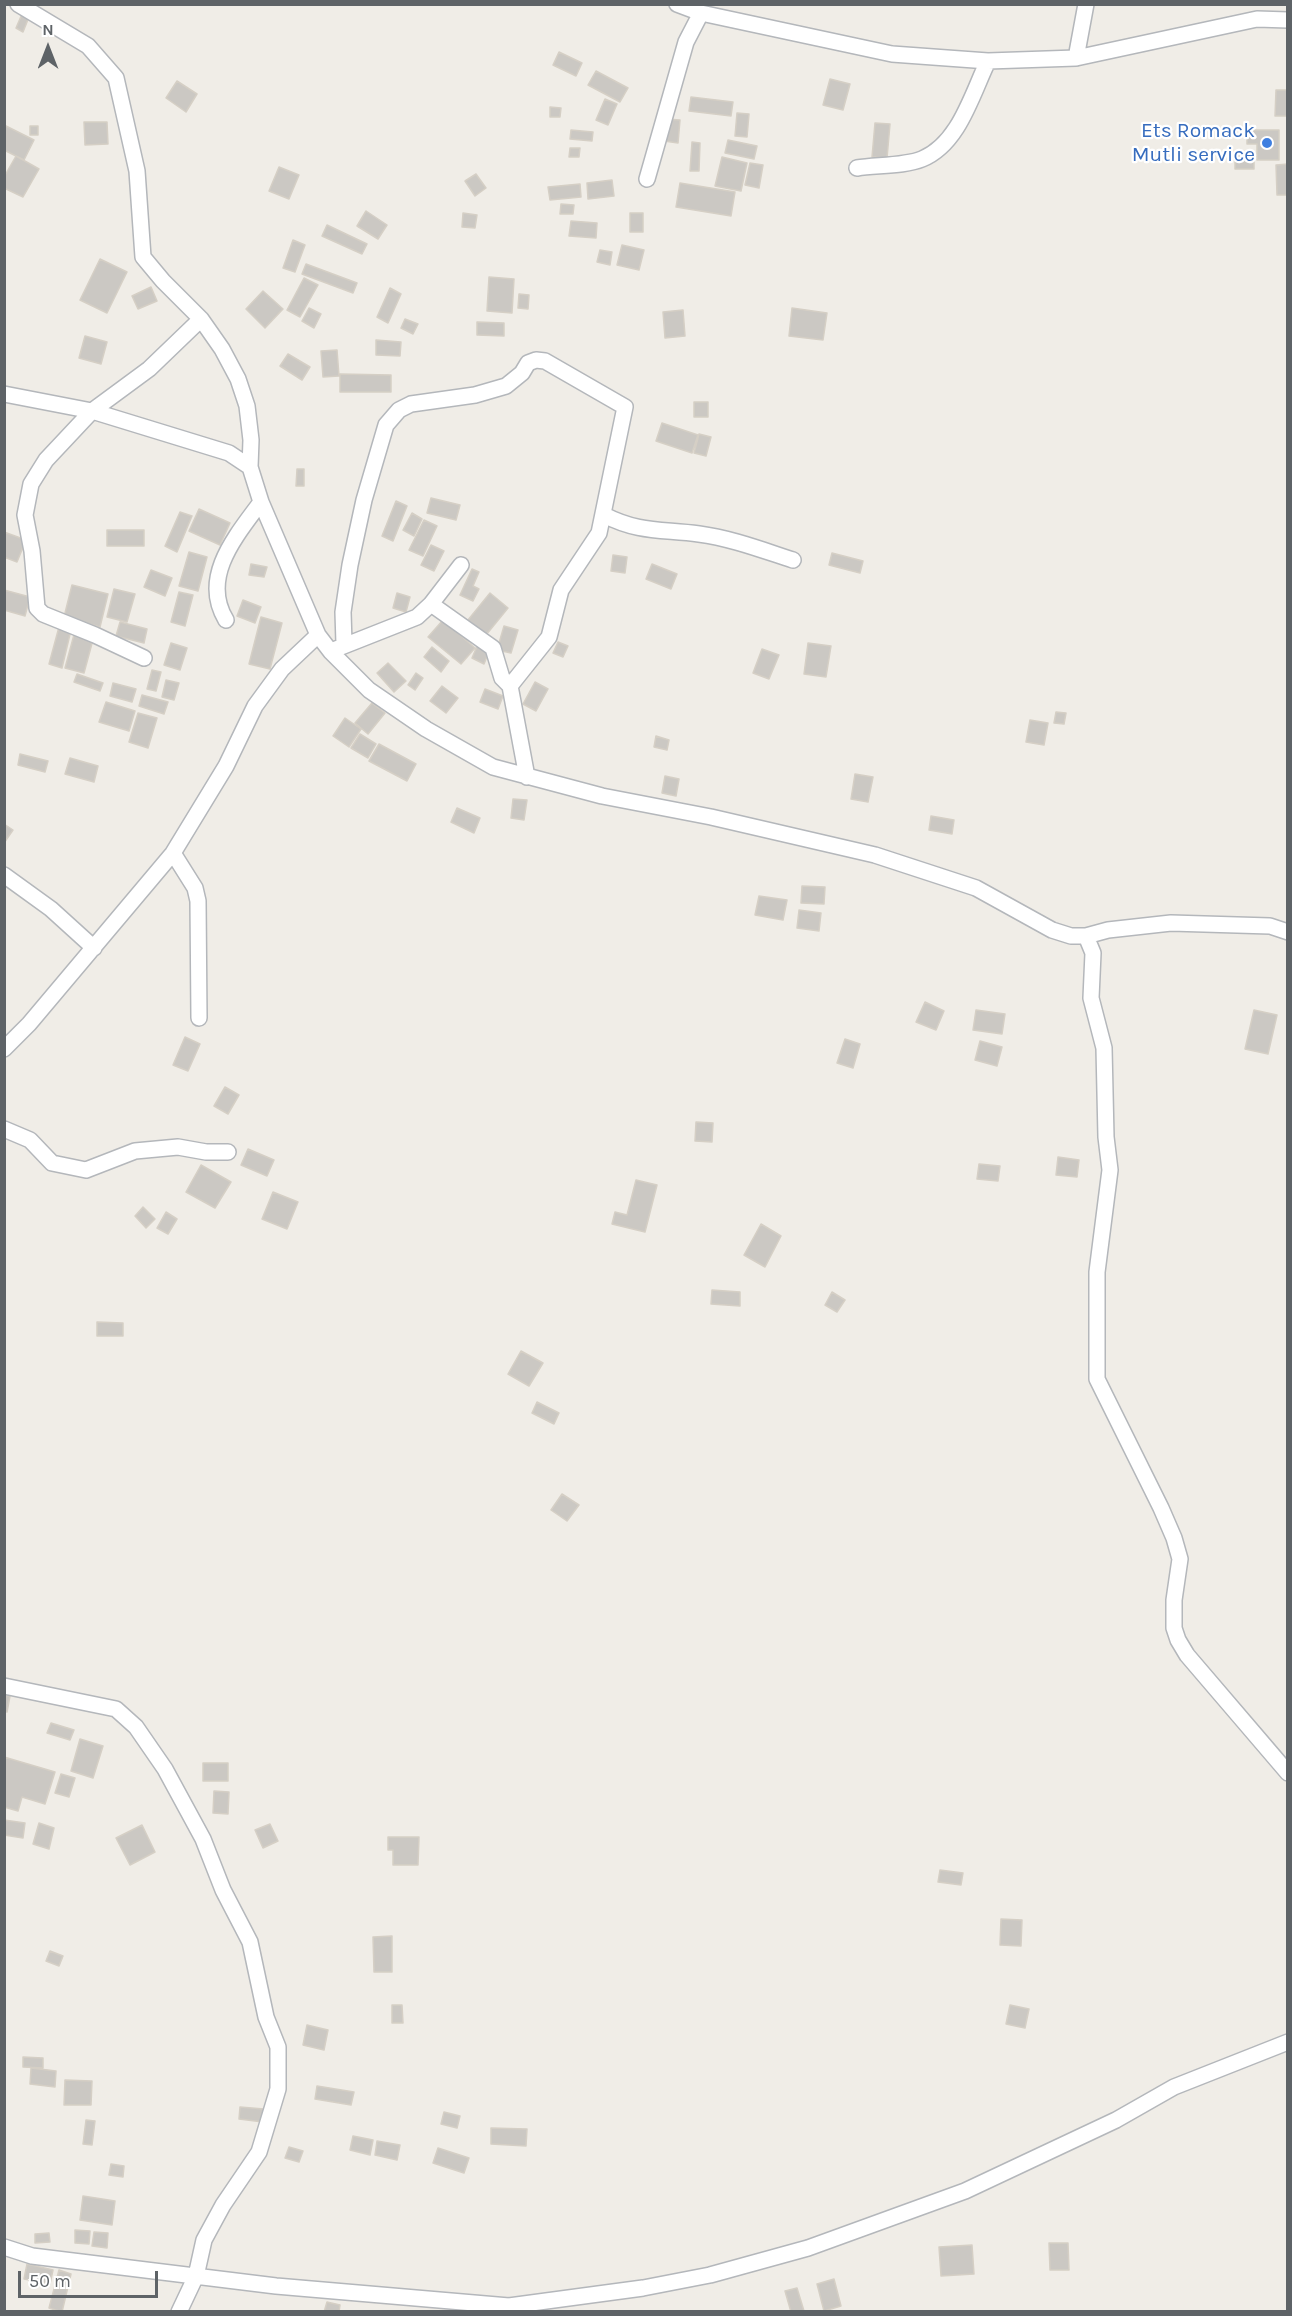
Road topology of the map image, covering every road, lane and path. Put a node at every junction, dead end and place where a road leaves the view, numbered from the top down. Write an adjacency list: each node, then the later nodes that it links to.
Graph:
1 (18, 4): 10 (street)
2 (677, 4): 4 (street)
3 (1086, 4): 6 (street)
4 (701, 13): 7 (street); 9 (street)
5 (1287, 20): 6 (street)
6 (1076, 58): 7 (street)
7 (988, 61): 8 (street)
8 (857, 168)
9 (647, 179)
10 (201, 319): 12 (street); 13 (street)
11 (4, 394): 12 (street)
12 (92, 411): 13 (street); 22 (street)
13 (250, 467): 14 (street)
14 (261, 502): 19 (street); 20 (street)
15 (604, 515): 16 (street); 21 (street); 23 (street)
16 (792, 560)
17 (461, 565): 18 (street)
18 (431, 604): 21 (street); 23 (street)
19 (226, 621)
20 (318, 635): 21 (street); 25 (street)
21 (338, 648): 24 (street)
22 (144, 658)
23 (510, 686): 24 (street)
24 (527, 777): 28 (street)
25 (173, 853): 29 (street); 30 (street)
26 (4, 875): 29 (street)
27 (1287, 932): 28 (street)
28 (1086, 936): 35 (street)
29 (94, 948): 31 (street)
30 (199, 1018)
31 (4, 1049)
32 (4, 1129): 33 (street)
33 (228, 1152)
34 (4, 1686): 38 (street)
35 (1287, 1773)
36 (1287, 2042): 38 (street)
37 (4, 2247): 38 (street)
38 (196, 2276): 39 (street)
39 (179, 2312)

